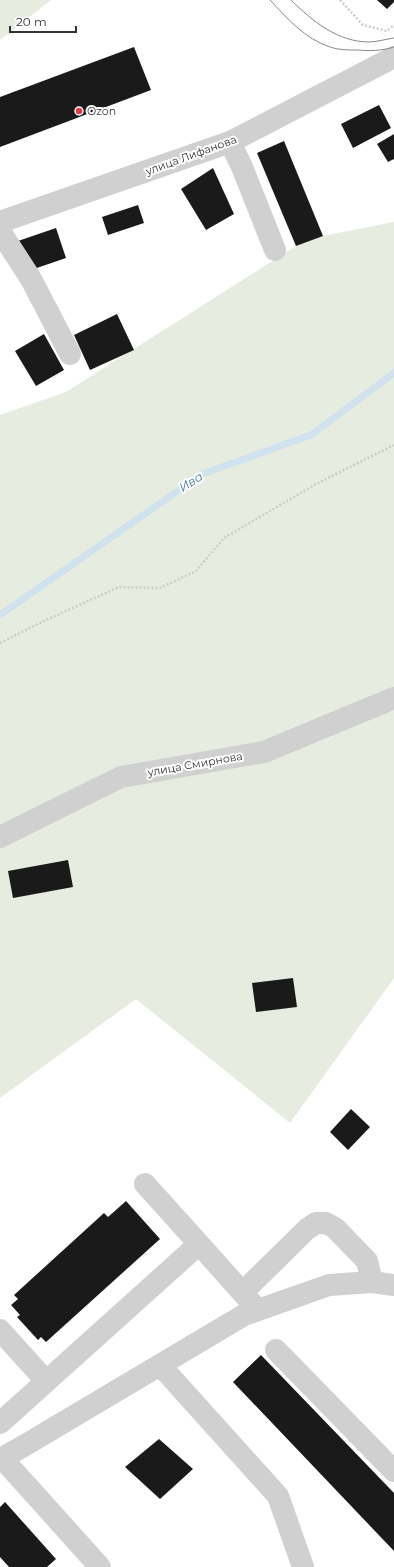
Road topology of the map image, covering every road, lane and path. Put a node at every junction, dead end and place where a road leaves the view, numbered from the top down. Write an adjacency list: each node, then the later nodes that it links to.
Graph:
1 (340, 0): 2 (path)
2 (394, 25)
3 (394, 57): 4 (street, улица Лифанова)
4 (230, 142): 5 (street, улица Лифанова); 7 (street)
5 (0, 222)
6 (0, 231): 8 (street)
7 (275, 250)
8 (70, 354)
9 (394, 445): 10 (path)
10 (0, 643)
11 (394, 698): 12 (street, улица Смирнова)
12 (0, 837)
13 (145, 1184): 14 (street)
14 (199, 1244): 17 (street); 22 (street)
15 (372, 1282): 16 (street); 17 (street); 18 (street)
16 (394, 1285)
17 (243, 1292): 18 (street)
18 (258, 1310): 21 (street)
19 (0, 1330): 22 (street)
20 (276, 1350): 26 (street)
21 (160, 1365): 24 (street); 28 (street)
22 (46, 1381): 23 (street)
23 (0, 1423): 24 (street)
24 (22, 1447): 25 (street)
25 (1, 1458): 27 (street)
26 (394, 1471)
27 (100, 1567)
28 (303, 1567)

